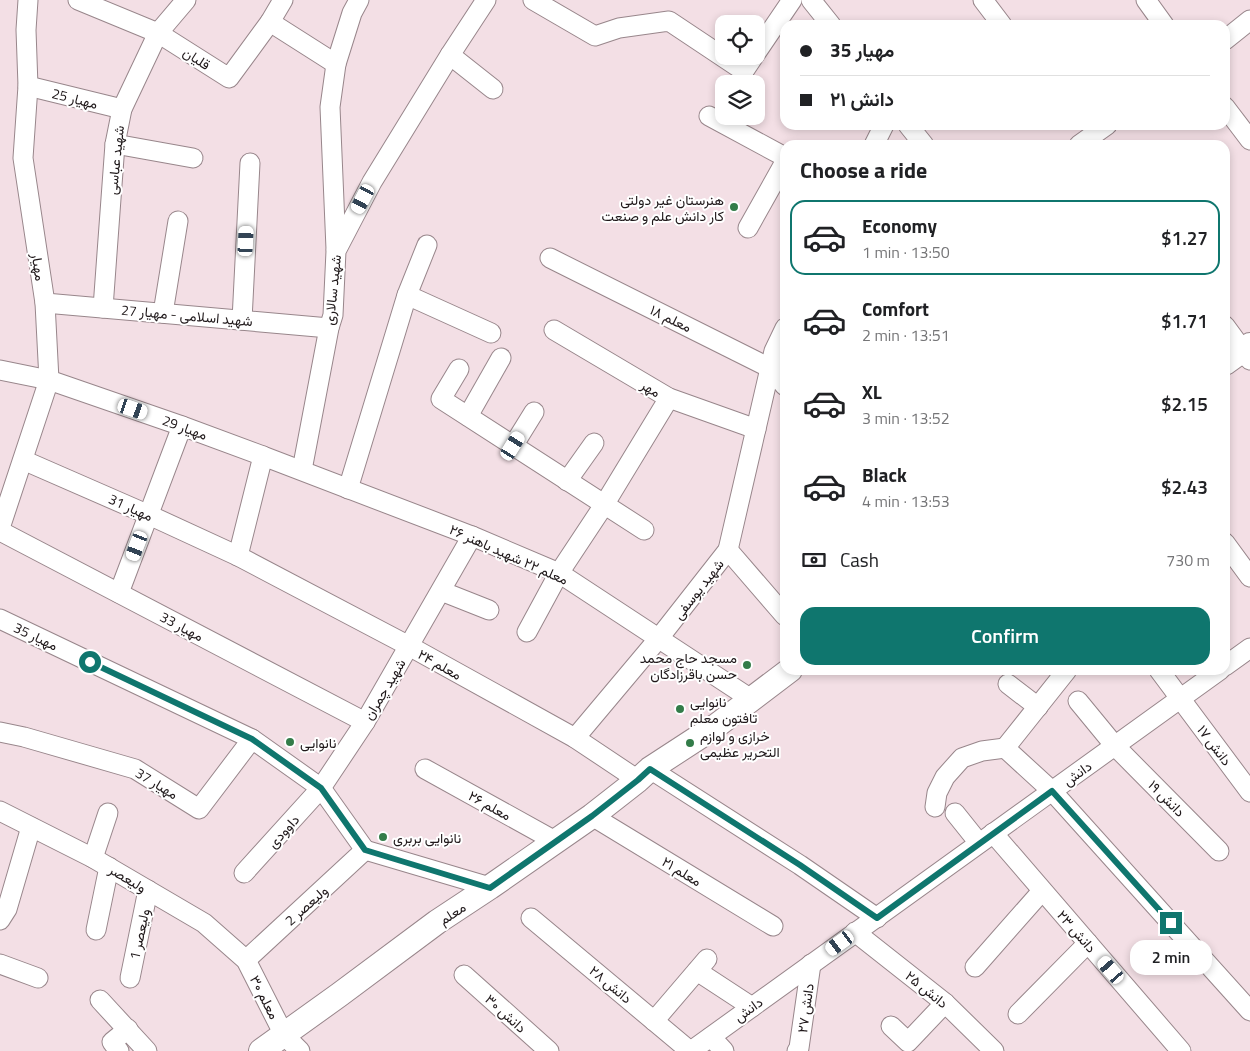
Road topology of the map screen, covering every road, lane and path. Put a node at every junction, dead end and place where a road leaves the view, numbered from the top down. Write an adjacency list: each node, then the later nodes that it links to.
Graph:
1 (28, 0): 26 (street, مهیار)
2 (78, 0): 11 (street, قلیان)
3 (186, 0): 18 (street, شهید عباسی)
4 (283, 0): 17 (street, قلیان)
5 (486, 0): 22 (street, شهید سالاری)
6 (532, 0): 21 (street)
7 (792, 0): 20 (street)
8 (811, 0): 13 (street)
9 (983, 0): 14 (street)
10 (1146, 0): 15 (street)
11 (99, 4): 18 (street, قلیان)
12 (350, 4): 23 (street)
13 (827, 20)
14 (998, 20)
15 (1160, 20)
16 (1250, 20): 19 (street)
17 (270, 22): 18 (street, قلیان); 23 (street)
18 (158, 33): 28 (street, شهید عباسی)
19 (1230, 36)
20 (765, 39)
21 (715, 52)
22 (450, 55): 27 (street); 44 (street, شهید سالاری)
23 (336, 64): 44 (street)
24 (735, 65): 25 (street)
25 (748, 65)
26 (28, 86): 28 (street, مهیار 25); 47 (street, مهیار)
27 (492, 89)
28 (122, 109): 36 (street, شهید عباسی)
29 (1230, 114): 35 (street)
30 (709, 116): 37 (street)
31 (912, 130): 34 (street)
32 (1099, 130): 33 (street)
33 (1086, 138)
34 (920, 140)
35 (1250, 140)
36 (115, 144): 38 (street); 48 (street, شهید عباسی)
37 (780, 154)
38 (193, 158)
39 (250, 163): 50 (street)
40 (780, 171): 42 (street)
41 (178, 221): 49 (street)
42 (748, 228)
43 (427, 245): 46 (street)
44 (336, 251): 51 (street, شهید سالاری)
45 (550, 258): 55 (street, معلم ۱۸)
46 (407, 295): 53 (street); 73 (street)
47 (44, 303): 48 (street, شهید اسلامی - مهیار 27); 61 (street, مهیار)
48 (103, 308): 49 (street, شهید اسلامی - مهیار 27)
49 (163, 313): 50 (street, شهید اسلامی - مهیار 27)
50 (242, 320): 51 (street, شهید اسلامی - مهیار 27)
51 (329, 328): 71 (street, شهید سالاری)
52 (554, 330): 62 (street, مهر)
53 (491, 333)
54 (1230, 335): 56 (street)
55 (776, 354): 58 (street, معلم ۱۸); 66 (street, شهید یوسفی)
56 (1242, 355)
57 (501, 358): 64 (street)
58 (780, 368)
59 (0, 370): 61 (street, مهیار 29)
60 (459, 370): 64 (street)
61 (49, 380): 65 (street, مهیار 29); 70 (street, مهیار)
62 (668, 398): 66 (street, مهر); 74 (street)
63 (534, 412): 68 (street)
64 (468, 416): 68 (street)
65 (182, 426): 69 (street, مهیار 29); 75 (street)
66 (756, 429): 79 (street, شهید یوسفی)
67 (594, 443): 72 (street)
68 (513, 446): 72 (street)
69 (263, 456): 71 (street, مهیار 29); 81 (street)
70 (22, 460): 75 (street, مهیار 31); 76 (street, مهیار)
71 (302, 470): 73 (street, معلم ۲۲ شهید باهنر ۲۶)
72 (567, 481): 74 (street)
73 (348, 489): 78 (street, معلم ۲۲ شهید باهنر ۲۶)
74 (604, 505): 77 (street); 82 (street)
75 (150, 515): 81 (street, مهیار 31); 85 (street)
76 (0, 529): 85 (street, مهیار 33)
77 (644, 530)
78 (472, 536): 82 (street, معلم ۲۲ شهید باهنر ۲۶); 84 (street, شهید چمران)
79 (728, 550): 87 (street); 90 (street, شهید یوسفی)
80 (1230, 550): 83 (street)
81 (238, 556): 91 (street, معلم ۲۴)
82 (559, 572): 89 (street); 90 (street, معلم ۲۲ شهید باهنر ۲۶)
83 (1250, 577)
84 (440, 591): 86 (street); 91 (street, شهید چمران)
85 (119, 593): 103 (street, مهیار 33)
86 (489, 610)
87 (780, 610)
88 (0, 619): 106 (street, مهیار 35)
89 (527, 632)
90 (659, 638): 100 (street, معلم ۲۲ شهید باهنر ۲۶); 105 (street, شهید یوسفی)
91 (409, 646): 103 (street, شهید چمران); 105 (street, معلم ۲۴)
92 (1250, 648): 93 (street)
93 (1230, 662)
94 (783, 675): 100 (main road, معلم)
95 (1063, 675): 102 (street)
96 (1163, 675): 99 (street, دانش ۱۷)
97 (1213, 675): 99 (street, دانش)
98 (1008, 684): 102 (street)
99 (1180, 698): 107 (street, دانش); 113 (street, دانش ۱۷)
100 (751, 699): 110 (main road, معلم)
101 (1078, 701): 107 (street, دانش ١٩)
102 (1038, 707): 108 (street)
103 (365, 722): 111 (street, شهید چمران)
104 (0, 732): 106 (street, مهیار 37)
105 (575, 738): 110 (street, معلم ۲۴)
106 (252, 739): 111 (street, مهیار 35)
107 (1115, 746): 112 (street, دانش); 123 (street, دانش ١٩)
108 (1005, 748): 112 (street); 114 (street)
109 (425, 769): 121 (street, معلم ۲۶)
110 (644, 774): 118 (main road, معلم); 130 (street, معلم ۲۴)
111 (321, 788): 122 (street, مهیار 35); 125 (street, داوودی)
112 (1052, 791): 120 (street, دانش); 146 (street)
113 (1250, 792)
114 (935, 807)
115 (0, 810): 119 (street, ولیعصر)
116 (108, 813): 124 (street)
117 (955, 813): 120 (street, دانش ٢٣)
118 (592, 816): 121 (main road, معلم); 132 (street, معلم ۲۱)
119 (31, 827): 124 (street, ولیعصر); 131 (street)
120 (986, 838): 128 (street, دانش ٢٣); 130 (street, دانش)
121 (555, 841): 126 (main road, معلم)
122 (365, 850): 126 (street); 136 (street, ولیعصر 2)
123 (1219, 851)
124 (101, 862): 127 (street, ولیعصر); 133 (street)
125 (244, 873)
126 (490, 888): 152 (main road, معلم)
127 (148, 890): 136 (street, ولیعصر); 142 (street, ولیعصر 1)
128 (1042, 890): 135 (street, دانش ٢٣); 139 (street)
129 (531, 918): 148 (street, دانش ۲۸)
130 (877, 918): 134 (street, دانش)
131 (0, 920)
132 (773, 926)
133 (96, 930)
134 (855, 932): 138 (street, دانش); 144 (street, دانش ۲۵)
135 (1088, 943): 147 (street); 161 (street, دانش ٢٣)
136 (246, 960): 152 (street, معلم ۳۰)
137 (0, 964): 141 (street)
138 (811, 964): 145 (street, دانش); 154 (street, دانش ۲۷)
139 (975, 967)
140 (464, 975): 158 (street, دانش ۳۰)
141 (38, 978)
142 (130, 978)
143 (100, 1000): 150 (street)
144 (946, 1003): 149 (street); 153 (street, دانش ۲۵)
145 (752, 1007): 148 (street); 151 (street, دانش)
146 (1250, 1011)
147 (1018, 1014)
148 (654, 1021): 159 (street, دانش ۲۸)
149 (891, 1026)
150 (128, 1030): 155 (street); 156 (street)
151 (711, 1036): 159 (street, دانش); 160 (street)
152 (292, 1043): 157 (main road, معلم)
153 (988, 1049)
154 (799, 1050)
155 (119, 1051)
156 (147, 1051)
157 (261, 1051)
158 (549, 1051)
159 (690, 1051)
160 (724, 1051)
161 (1181, 1051)

